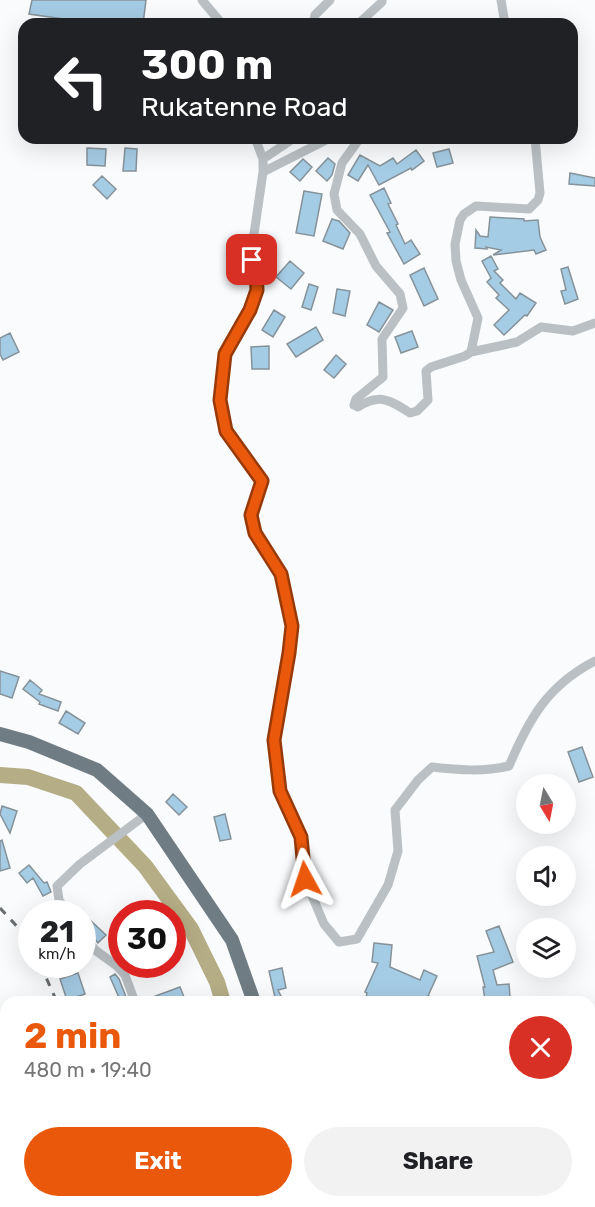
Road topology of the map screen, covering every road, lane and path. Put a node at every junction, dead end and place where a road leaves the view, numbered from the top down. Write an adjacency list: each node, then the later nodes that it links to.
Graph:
1 (202, 0): 5 (street)
2 (330, 0): 6 (street)
3 (382, 0): 7 (street)
4 (501, 0): 8 (street)
5 (217, 18)
6 (314, 18)
7 (365, 18)
8 (504, 18)
9 (257, 144): 14 (street)
10 (285, 144): 14 (street)
11 (318, 144): 15 (street)
12 (356, 144): 17 (street)
13 (535, 144): 17 (street)
14 (263, 159): 15 (street)
15 (263, 172): 18 (street)
16 (595, 323): 17 (street)
17 (471, 352)
18 (595, 661)
19 (0, 734): 20 (highway)
20 (147, 814): 21 (street); 24 (highway)
21 (59, 900)
22 (96, 951): 23 (street)
23 (133, 996)
24 (252, 996)

